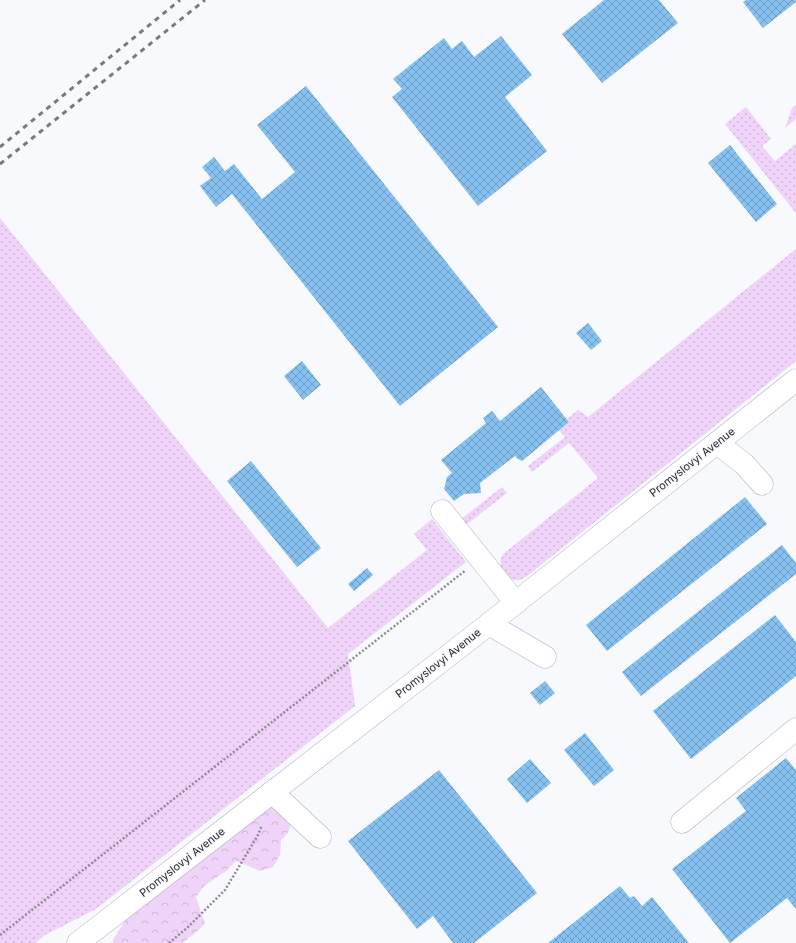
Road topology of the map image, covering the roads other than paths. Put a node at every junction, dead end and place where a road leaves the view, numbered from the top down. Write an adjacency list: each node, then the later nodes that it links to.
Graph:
1 (796, 380): 2 (street, Promyslovyi Avenue)
2 (717, 443): 3 (street); 5 (street, Promyslovyi Avenue)
3 (762, 484)
4 (442, 511): 5 (street)
5 (516, 603): 6 (street, Promyslovyi Avenue)
6 (489, 624): 7 (street); 9 (street, Promyslovyi Avenue)
7 (545, 657)
8 (796, 729): 10 (street)
9 (272, 792): 11 (street); 12 (street, Promyslovyi Avenue)
10 (682, 822)
11 (320, 837)
12 (81, 942)

